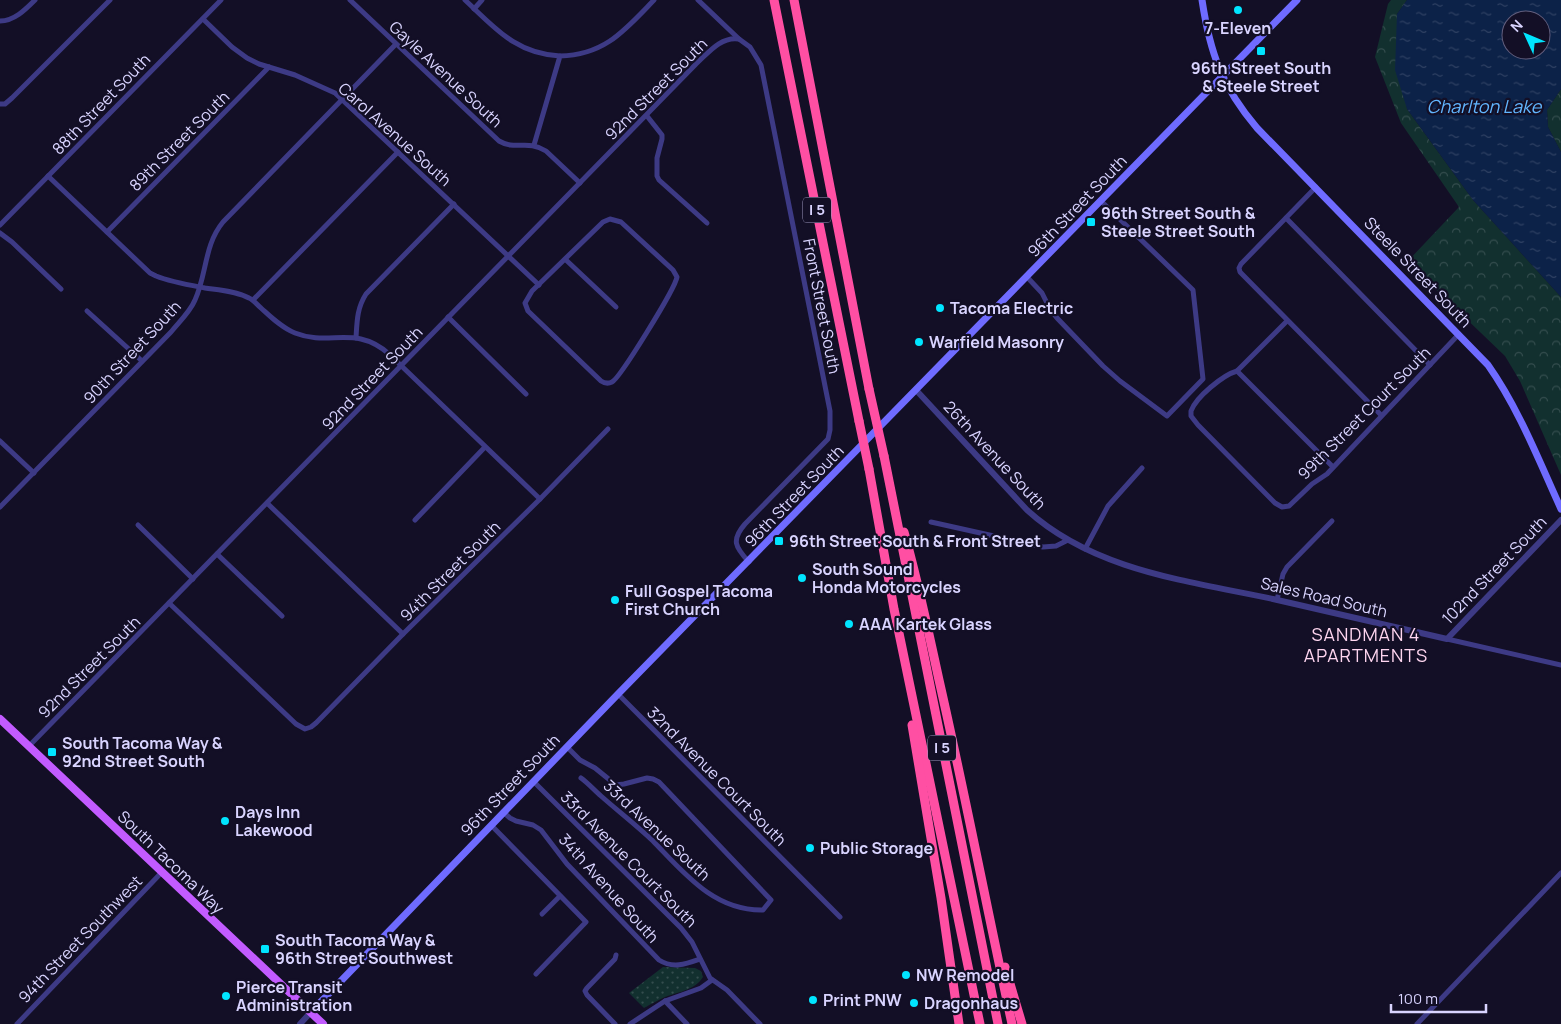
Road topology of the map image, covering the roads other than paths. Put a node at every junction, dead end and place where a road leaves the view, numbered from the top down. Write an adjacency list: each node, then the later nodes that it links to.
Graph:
1 (35, 0): 15 (street)
2 (110, 0): 22 (street)
3 (221, 0): 14 (street, 88th Street South)
4 (350, 0): 17 (street, Gayle Avenue South)
5 (465, 0): 13 (street)
6 (482, 0): 13 (street)
7 (654, 0): 18 (street)
8 (698, 0): 16 (street, Front Street South)
9 (774, 0): 80 (highway, I 5, bridge)
10 (794, 0): 61 (highway, I 5, bridge)
11 (1202, 0): 20 (main road, Steele Street South)
12 (1297, 0): 20 (main road, 96th Street South)
13 (474, 9): 18 (street)
14 (202, 18): 19 (street, Carol Avenue South); 26 (street, 88th Street South)
15 (2, 21)
16 (739, 40): 23 (street, 92nd Street South); 75 (street, Front Street South)
17 (396, 44): 21 (street, 90th Street South); 24 (street, Gayle Avenue South)
18 (560, 56): 24 (street)
19 (269, 67): 21 (street, Carol Avenue South); 34 (street, 89th Street South)
20 (1222, 77): 28 (main road, Steele Street South); 29 (main road, 96th Street South)
21 (343, 100): 25 (street, Carol Avenue South); 40 (street, 90th Street South)
22 (0, 104)
23 (647, 116): 27 (street, 92nd Street South); 32 (street)
24 (534, 145): 27 (street)
25 (398, 152): 30 (street, Carol Avenue South); 42 (street)
26 (48, 176): 33 (street, 88th Street South); 34 (street)
27 (580, 183): 36 (street, 92nd Street South)
28 (1316, 187): 31 (street); 47 (main road, Steele Street South)
29 (1101, 200): 38 (main road, 96th Street South); 38 (street)
30 (454, 204): 36 (street, Carol Avenue South); 48 (street)
31 (1286, 218): 46 (street); 50 (street)
32 (707, 223)
33 (0, 225)
34 (107, 232): 40 (street)
35 (0, 234): 41 (street)
36 (508, 257): 39 (street, Carol Avenue South); 45 (street, 92nd Street South)
37 (566, 260): 39 (street); 39 (street); 43 (street)
38 (1027, 277): 53 (main road, 96th Street South)
39 (539, 285)
40 (199, 287): 42 (street); 49 (street, 90th Street South)
41 (61, 289)
42 (253, 300): 48 (street)
43 (616, 307)
44 (87, 311): 49 (street)
45 (448, 317): 51 (street, 92nd Street South); 54 (street)
46 (1287, 321): 52 (street); 55 (street)
47 (1459, 334): 50 (street, 99th Street Court South); 66 (main road, Steele Street South)
48 (356, 338): 51 (street)
49 (142, 361): 62 (street, 90th Street South)
50 (1430, 365): 55 (street, 99th Street Court South)
51 (401, 366): 58 (street); 64 (street, 92nd Street South)
52 (1238, 371): 59 (street); 59 (street, 99th Street Court South)
53 (916, 390): 72 (street, 26th Avenue South); 75 (main road, 96th Street South)
54 (526, 394)
55 (1381, 415): 59 (street, 99th Street Court South)
56 (608, 429): 63 (street, 94th Street South)
57 (0, 441): 62 (street)
58 (485, 447): 63 (street); 67 (street)
59 (1333, 467)
60 (1142, 468): 73 (street)
61 (886, 472): 97 (highway); 114 (highway, I 5)
62 (34, 473): 65 (street, 90th Street South)
63 (540, 499): 82 (street, 94th Street South)
64 (267, 503): 74 (street, 92nd Street South); 82 (street)
65 (0, 507)
66 (1561, 509)
67 (415, 520)
68 (1561, 520): 83 (street, 102nd Street South)
69 (1332, 521): 78 (street)
70 (931, 522): 72 (street)
71 (138, 525): 77 (street)
72 (1068, 540): 73 (street, 26th Avenue South)
73 (1085, 549): 76 (street, 26th Avenue South)
74 (218, 554): 77 (street, 92nd Street South); 81 (street)
75 (749, 562): 85 (main road, 96th Street South)
76 (1140, 570): 78 (street, Sales Road South)
77 (193, 579): 79 (street, 92nd Street South)
78 (1276, 600): 83 (street, Sales Road South)
79 (169, 603): 82 (street, 94th Street South); 87 (street, 92nd Street South)
80 (894, 609): 112 (highway); 113 (highway, I 5)
81 (282, 616)
82 (403, 634)
83 (1447, 639): 84 (street, Sales Road South)
84 (1561, 665)
85 (618, 694): 88 (main road, 96th Street South); 98 (street, 32nd Avenue Court South)
86 (0, 719): 87 (main road, South Tacoma Way)
87 (29, 746): 93 (main road, South Tacoma Way)
88 (566, 747): 89 (street, 33rd Avenue South); 90 (main road, 96th Street South)
89 (581, 778)
90 (533, 782): 91 (main road, 96th Street South); 100 (street, 33rd Avenue Court South)
91 (503, 812): 92 (main road, 96th Street South); 100 (street, 34th Avenue South)
92 (490, 825): 95 (street); 104 (main road, 96th Street South)
93 (162, 872): 104 (main road, South Tacoma Way); 105 (street, 94th Street Southwest)
94 (1561, 873): 117 (street)
95 (560, 896): 96 (street); 101 (street)
96 (542, 914)
97 (988, 914): 115 (highway); 116 (highway)
98 (840, 917)
99 (616, 956): 108 (street)
100 (700, 959): 102 (street, 33rd Avenue Court South)
101 (536, 974)
102 (712, 980): 103 (street); 111 (street, 33rd Avenue Court South)
103 (665, 1001): 109 (street); 110 (street)
104 (311, 1012): 106 (street); 107 (main road, South Tacoma Way)
105 (17, 1024)
106 (300, 1024)
107 (323, 1024)
108 (615, 1024)
109 (630, 1024)
110 (687, 1024)
111 (760, 1024)
112 (959, 1024)
113 (980, 1024)
114 (998, 1024)
115 (1012, 1024)
116 (1022, 1024)
117 (1416, 1024)

